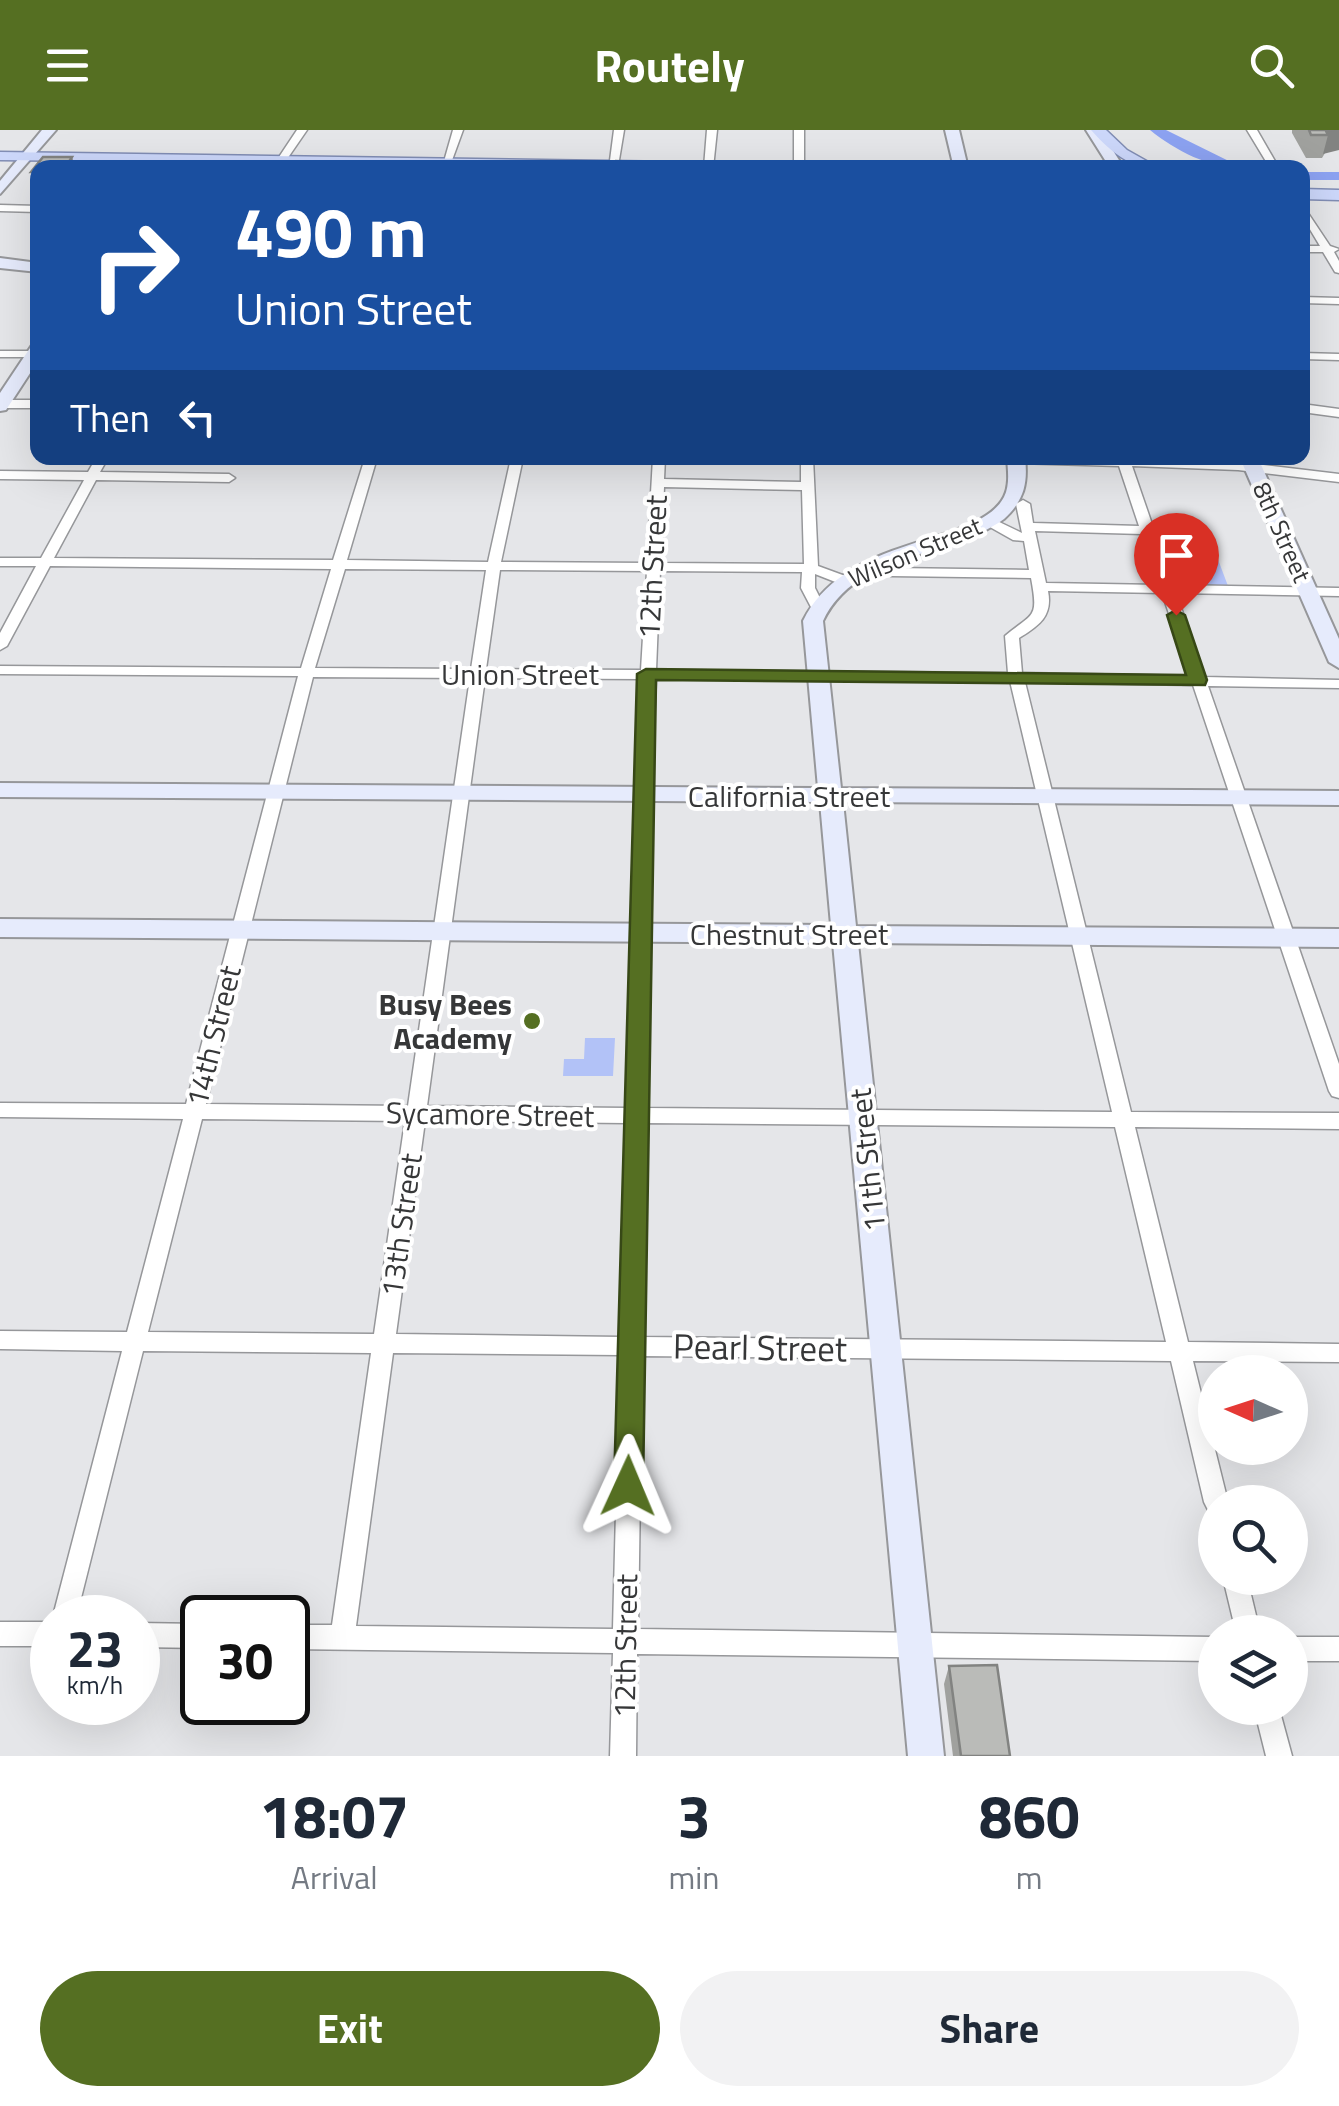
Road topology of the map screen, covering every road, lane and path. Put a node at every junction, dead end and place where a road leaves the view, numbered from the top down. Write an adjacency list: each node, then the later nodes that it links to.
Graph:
1 (49, 130): 11 (street)
2 (302, 130): 12 (street)
3 (458, 130): 13 (street)
4 (619, 130): 14 (street)
5 (712, 130): 15 (street)
6 (800, 130): 16 (street)
7 (952, 130): 17 (street)
8 (1095, 130): 18 (street); 19 (main road)
9 (1252, 130): 20 (street)
10 (0, 156): 11 (main road)
11 (27, 156): 12 (main road); 21 (street)
12 (282, 160)
13 (439, 160)
14 (614, 160)
15 (710, 160)
16 (799, 160)
17 (958, 160)
18 (1112, 160)
19 (1136, 160)
20 (1270, 160)
21 (0, 190)
22 (1310, 194): 23 (main road)
23 (1339, 195)
24 (0, 208): 25 (street)
25 (30, 208)
26 (1310, 218): 27 (street)
27 (1333, 249): 30 (street)
28 (0, 263): 29 (street)
29 (30, 267)
30 (1339, 270)
31 (1310, 300): 32 (street)
32 (1339, 301)
33 (30, 352): 34 (street)
34 (0, 354)
35 (1310, 356): 36 (street)
36 (1339, 357)
37 (30, 360): 39 (street)
38 (30, 404): 39 (street)
39 (1, 405)
40 (1310, 409): 41 (street)
41 (1339, 413)
42 (98, 465): 52 (street)
43 (369, 465): 64 (street, 14th Street)
44 (516, 465): 65 (street, 13th Street)
45 (658, 465): 55 (street, 12th Street)
46 (808, 465): 56 (street, 11th Street)
47 (1018, 465): 57 (street)
48 (1125, 465): 59 (street)
49 (1252, 465): 71 (street, 8th Street)
50 (1263, 465): 54 (street)
51 (0, 475): 52 (street)
52 (91, 477): 53 (street); 62 (street)
53 (229, 478)
54 (1339, 478)
55 (656, 483): 56 (street); 67 (street, 12th Street)
56 (809, 486): 66 (street, 11th Street)
57 (1019, 502): 58 (street, Wilson Street); 60 (street)
58 (988, 522): 60 (street); 63 (street, Wilson Street)
59 (1146, 530): 60 (street); 70 (street)
60 (1030, 532): 69 (street)
61 (0, 562): 62 (street)
62 (43, 563): 64 (street); 74 (street)
63 (877, 564): 68 (street, Wilson Street); 69 (street)
64 (338, 565): 65 (street); 77 (street, 14th Street)
65 (494, 568): 67 (street); 78 (street, 13th Street)
66 (811, 568): 67 (street); 68 (street); 73 (street, 11th Street)
67 (651, 570): 79 (street, 12th Street)
68 (843, 580): 73 (street, Wilson Street)
69 (1040, 580): 70 (street); 81 (street)
70 (1168, 589): 71 (street); 82 (street)
71 (1308, 591): 72 (street); 75 (street, 8th Street)
72 (1339, 592)
73 (816, 606): 80 (street, 11th Street)
74 (0, 646)
75 (1339, 662)
76 (0, 670): 77 (street, Union Street)
77 (306, 672): 78 (street, Union Street); 85 (street, 14th Street)
78 (478, 673): 79 (street, Union Street); 86 (street, 13th Street)
79 (646, 674): 80 (street, Union Street); 87 (street, 12th Street)
80 (819, 676): 81 (street, Union Street); 88 (street, 11th Street)
81 (1016, 677): 82 (street, Union Street); 89 (street)
82 (1198, 680): 83 (street, Union Street); 90 (street)
83 (1339, 684)
84 (0, 790): 85 (street, California Street)
85 (277, 792): 86 (street, California Street); 93 (street, 14th Street)
86 (461, 794): 87 (street, California Street); 94 (street, 13th Street)
87 (642, 795): 88 (street, California Street); 95 (street, 12th Street)
88 (831, 796): 89 (street, California Street); 96 (street, 11th Street)
89 (1046, 798): 90 (street, California Street); 97 (street)
90 (1239, 798): 91 (street, California Street); 98 (street)
91 (1339, 798)
92 (0, 928): 93 (street, Chestnut Street)
93 (240, 930): 94 (street, Chestnut Street); 102 (street, 14th Street)
94 (441, 932): 95 (street, Chestnut Street); 103 (street, 13th Street)
95 (640, 934): 96 (street, Chestnut Street); 104 (street, 12th Street)
96 (844, 934): 97 (street, Chestnut Street); 105 (street, 11th Street)
97 (1080, 937): 98 (street, Chestnut Street); 107 (street)
98 (1287, 938): 99 (street, Chestnut Street); 100 (street)
99 (1339, 938)
100 (1339, 1092)
101 (0, 1110): 102 (street, Sycamore Street)
102 (194, 1112): 103 (street, Sycamore Street); 109 (street, 14th Street)
103 (417, 1113): 104 (street, Sycamore Street); 110 (street, 13th Street)
104 (636, 1116): 105 (street, Sycamore Street); 111 (street, 12th Street)
105 (863, 1118): 107 (street, Sycamore Street); 112 (street, 11th Street)
106 (1339, 1121): 107 (street, Sycamore Street)
107 (1124, 1122): 113 (street)
108 (0, 1340): 109 (street, Pearl Street)
109 (135, 1342): 110 (street, Pearl Street); 116 (street, 14th Street)
110 (384, 1345): 111 (street, Pearl Street); 120 (street, 13th Street)
111 (631, 1346): 112 (street, Pearl Street); 121 (street, 12th Street)
112 (886, 1348): 113 (street, Pearl Street); 122 (street, 11th Street)
113 (1179, 1352): 114 (street, Pearl Street); 115 (street)
114 (1339, 1354)
115 (1212, 1485)
116 (70, 1595)
117 (0, 1634): 118 (street)
118 (30, 1634)
119 (310, 1637): 120 (street)
120 (342, 1638): 121 (street)
121 (626, 1642): 122 (street); 127 (street, 12th Street)
122 (914, 1645): 123 (street); 128 (street, 11th Street)
123 (1198, 1649)
124 (1308, 1649): 125 (street)
125 (1339, 1650)
126 (1271, 1725): 129 (street)
127 (623, 1756)
128 (926, 1756)
129 (1279, 1756)

